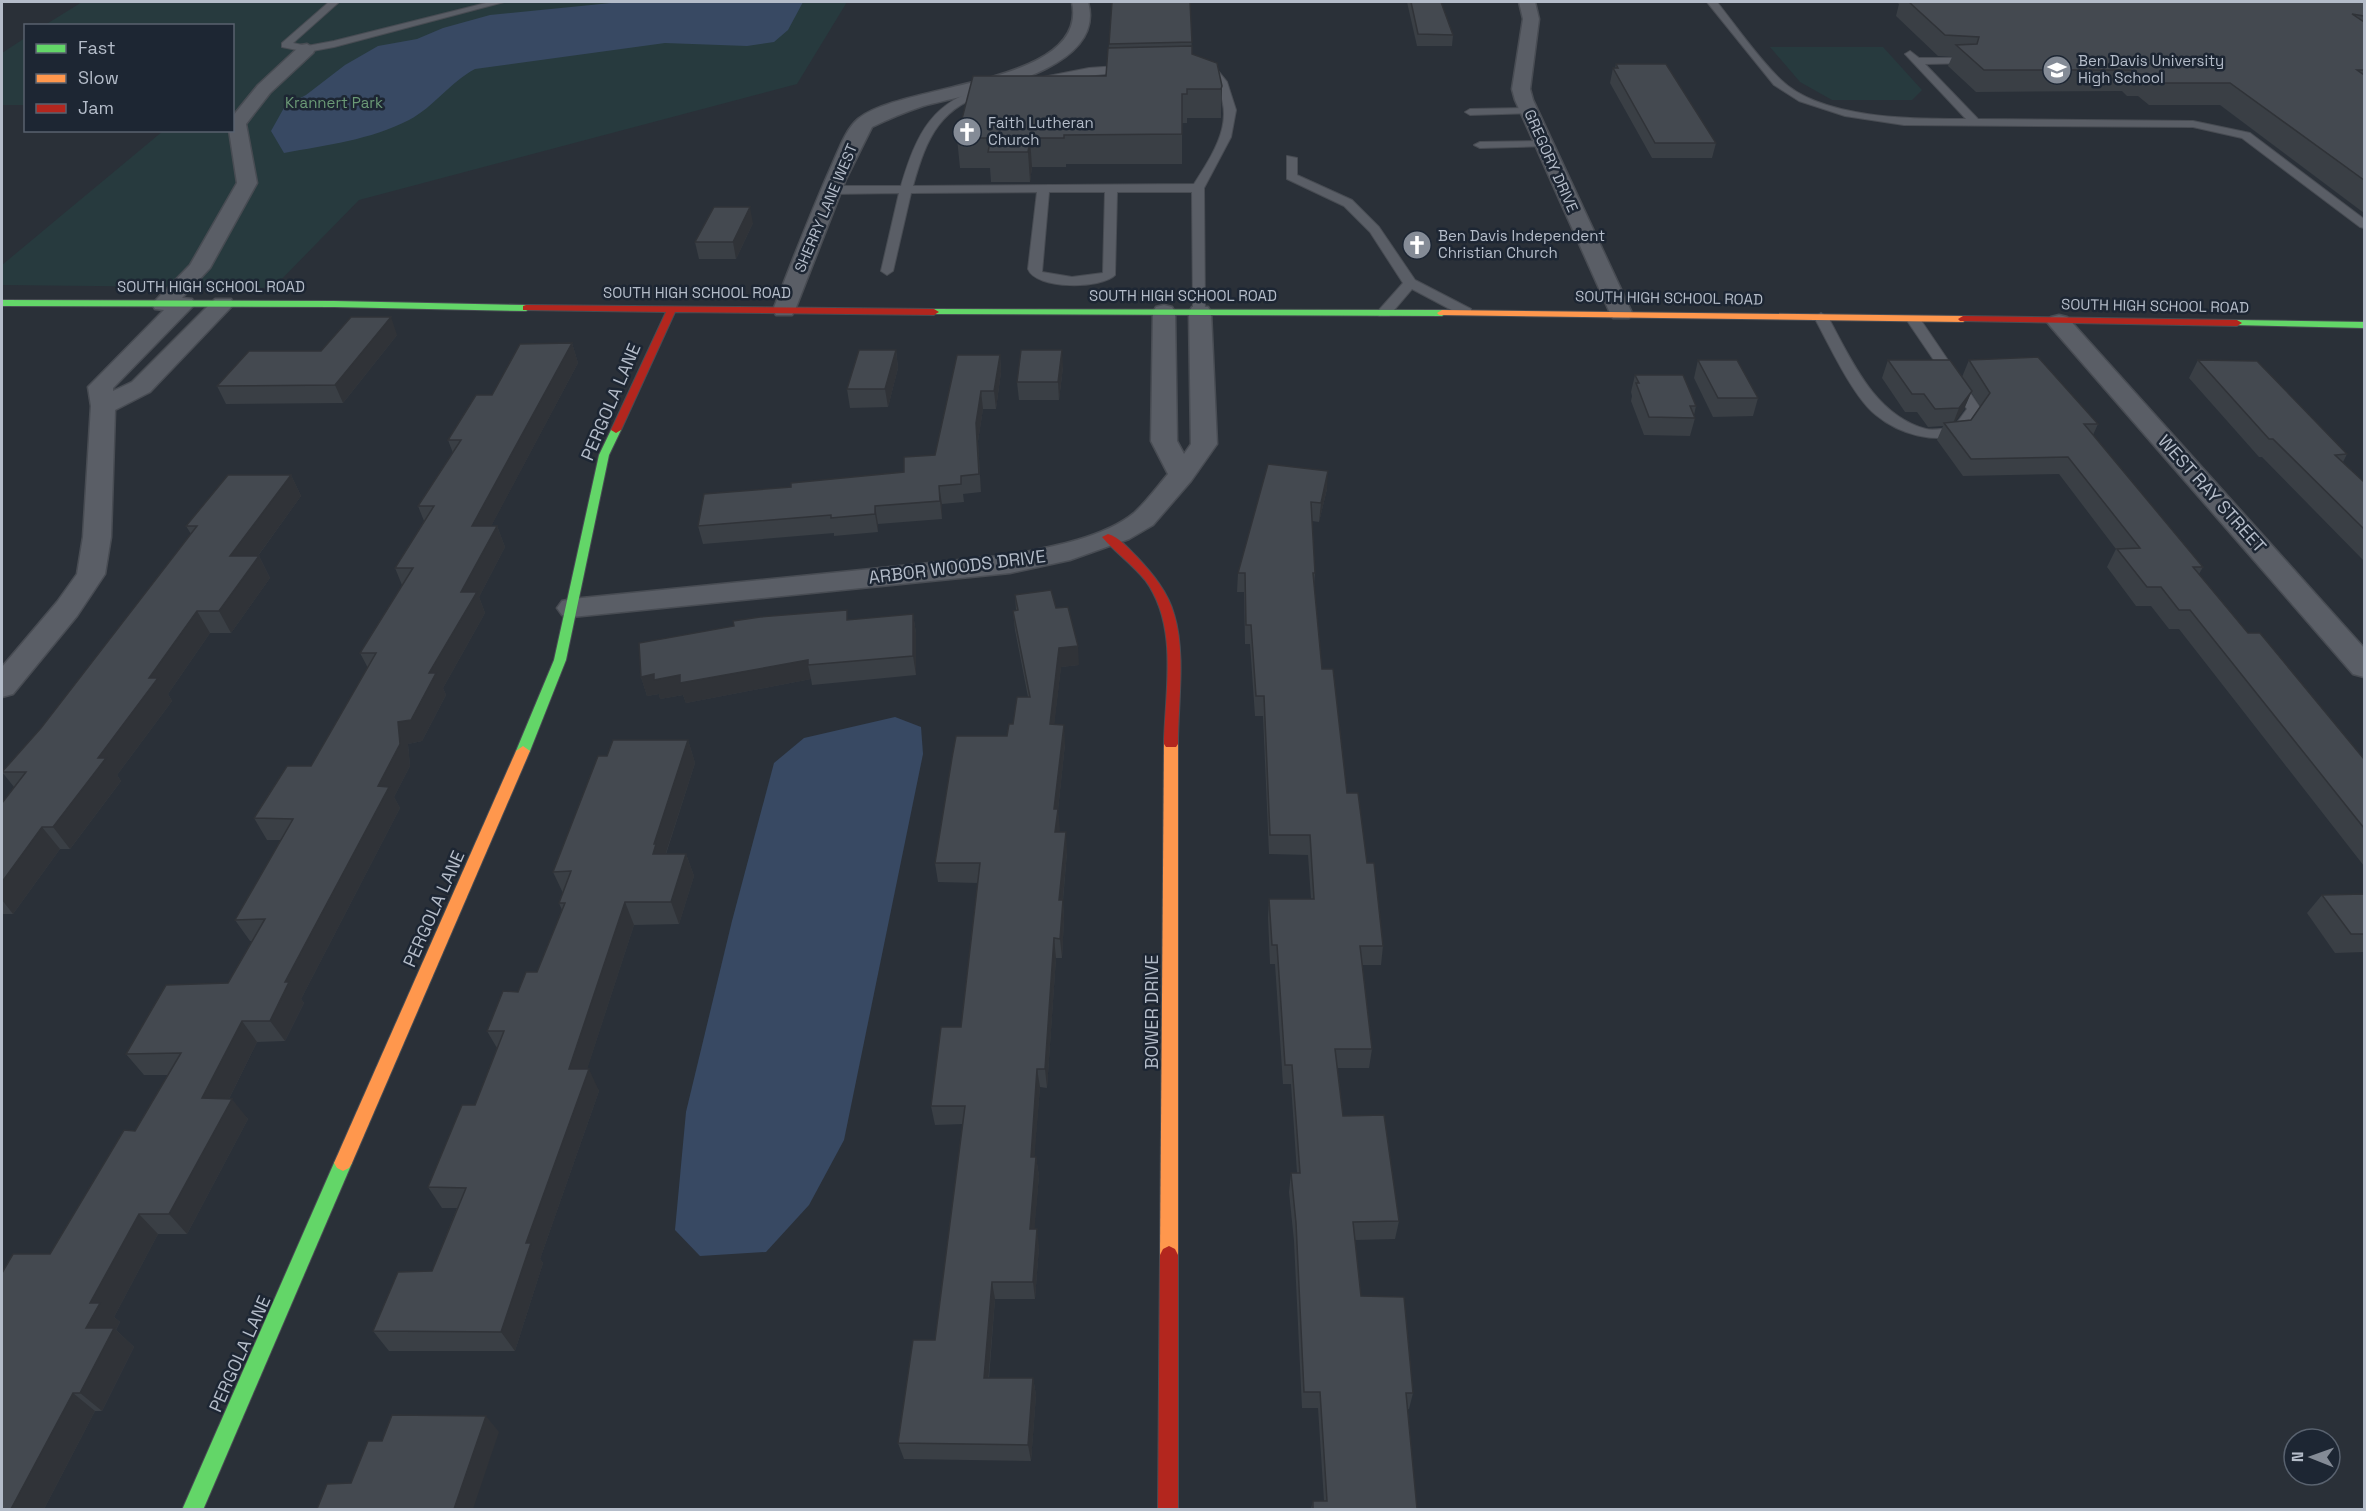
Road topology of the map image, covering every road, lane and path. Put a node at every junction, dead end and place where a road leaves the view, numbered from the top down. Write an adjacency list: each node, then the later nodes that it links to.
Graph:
1 (334, 2): 6 (lane)
2 (499, 2): 6 (lane)
3 (1080, 2): 20 (street, SHERRY LANE WEST)
4 (1527, 2): 10 (street, GREGORY DRIVE)
5 (1712, 2): 12 (lane)
6 (307, 49): 25 (street)
7 (1966, 61): 12 (lane)
8 (1146, 68): 18 (lane)
9 (1184, 68): 17 (lane)
10 (1529, 111): 11 (lane); 13 (street, GREGORY DRIVE)
11 (1470, 112)
12 (1976, 123): 21 (lane)
13 (1543, 144): 14 (lane); 33 (street, GREGORY DRIVE)
14 (1480, 145)
15 (1291, 158): 23 (lane)
16 (1111, 188): 17 (lane); 19 (lane); 19 (lane)
17 (1198, 188): 30 (lane)
18 (907, 189): 19 (lane); 20 (lane); 22 (lane)
19 (1043, 189)
20 (831, 190): 27 (street, SHERRY LANE WEST)
21 (2364, 224)
22 (887, 271)
23 (1410, 283): 31 (lane); 32 (lane)
24 (2, 303): 25 (street, SOUTH HIGH SCHOOL ROAD)
25 (174, 304): 26 (street, SOUTH HIGH SCHOOL ROAD); 38 (street)
26 (223, 304): 28 (street, SOUTH HIGH SCHOOL ROAD); 38 (street)
27 (784, 310): 28 (street, SOUTH HIGH SCHOOL ROAD); 29 (street, SOUTH HIGH SCHOOL ROAD)
28 (671, 311): 41 (street, PERGOLA LANE)
29 (1164, 312): 30 (street, SOUTH HIGH SCHOOL ROAD); 39 (street)
30 (1200, 312): 32 (street, SOUTH HIGH SCHOOL ROAD); 39 (street, ARBOR WOODS DRIVE)
31 (1466, 312): 32 (street, SOUTH HIGH SCHOOL ROAD); 33 (street, SOUTH HIGH SCHOOL ROAD)
32 (1384, 313)
33 (1621, 313): 34 (street, SOUTH HIGH SCHOOL ROAD)
34 (1821, 317): 35 (street, SOUTH HIGH SCHOOL ROAD); 35 (lane)
35 (1913, 319): 36 (street, SOUTH HIGH SCHOOL ROAD)
36 (2058, 322): 37 (street, SOUTH HIGH SCHOOL ROAD); 42 (street, WEST RAY STREET)
37 (2364, 325)
38 (103, 406): 43 (street)
39 (1182, 475): 40 (street, ARBOR WOODS DRIVE)
40 (1108, 537): 41 (street, ARBOR WOODS DRIVE); 45 (street, BOWER DRIVE)
41 (572, 608): 44 (street, PERGOLA LANE)
42 (2364, 667)
43 (2, 687)
44 (192, 1509)
45 (1168, 1509)

